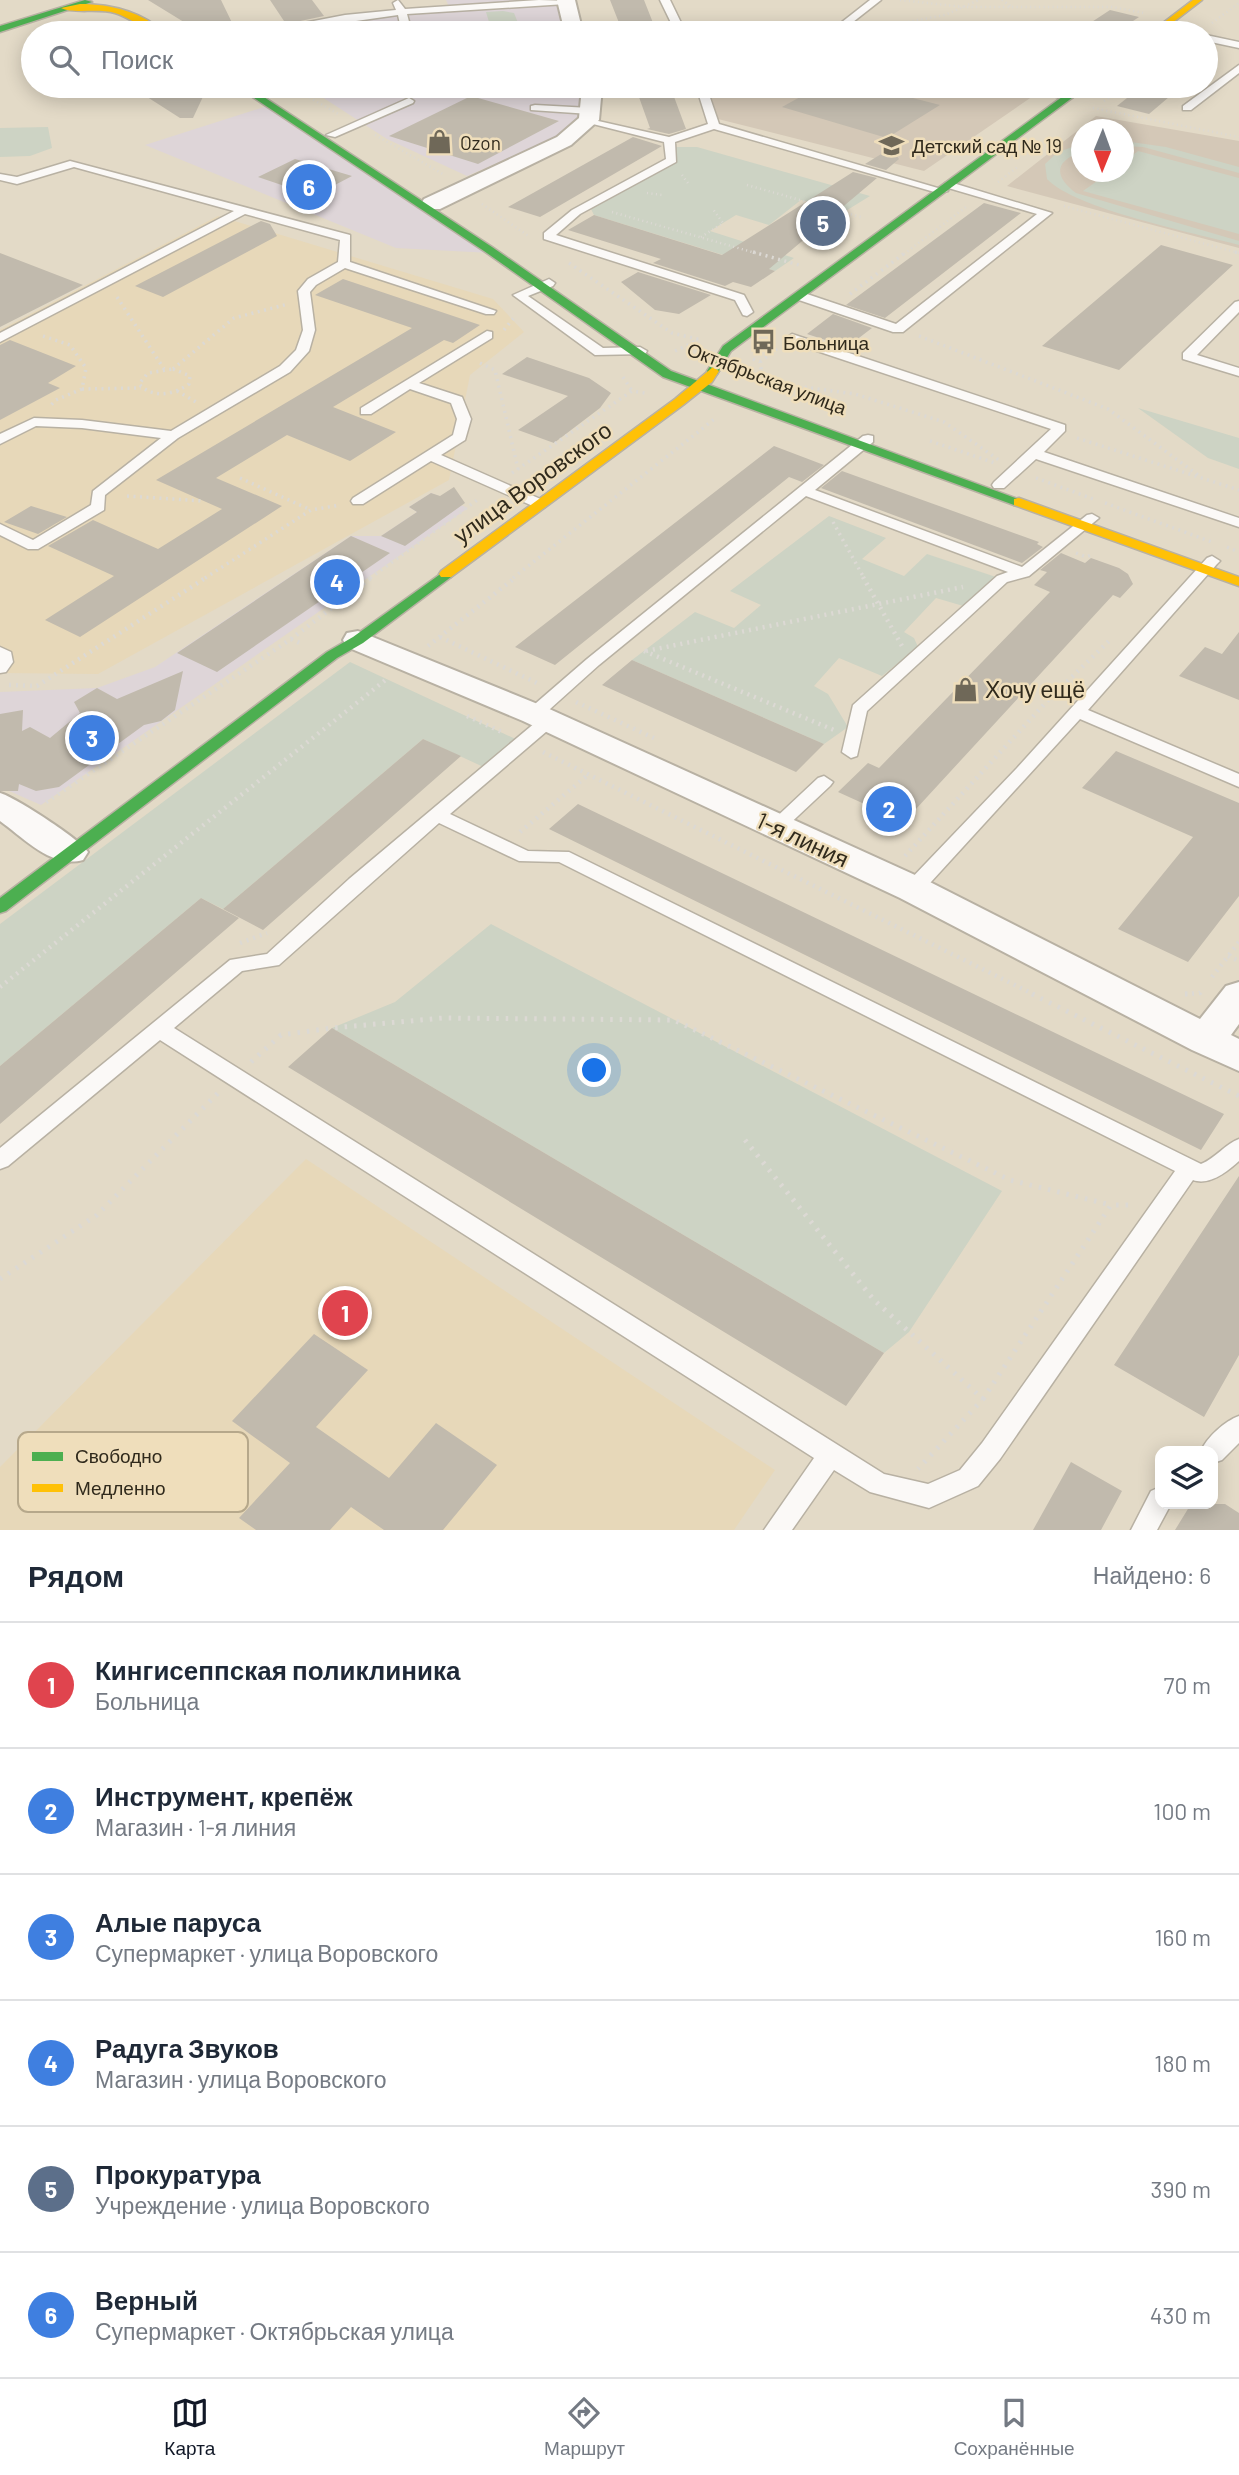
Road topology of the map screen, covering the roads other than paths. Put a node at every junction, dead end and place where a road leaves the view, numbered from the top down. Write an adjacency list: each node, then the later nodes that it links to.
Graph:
1 (83, 0): 19 (street)
2 (94, 0): 10 (street)
3 (125, 0): 12 (street)
4 (566, 0): 8 (lane); 15 (street)
5 (665, 0): 16 (lane)
6 (876, 0): 17 (lane)
7 (1198, 0): 18 (street)
8 (449, 4): 9 (lane)
9 (400, 7): 13 (lane); 14 (lane)
10 (65, 8): 11 (street); 19 (street)
11 (142, 21)
12 (154, 21)
13 (327, 21)
14 (404, 21)
15 (571, 21)
16 (675, 21)
17 (848, 21)
18 (1162, 21)
19 (0, 27)
20 (1218, 41): 21 (lane)
21 (1239, 45)
22 (1239, 68): 23 (lane)
23 (1218, 84)
24 (259, 98): 42 (street)
25 (274, 98): 35 (street, Октябрьская улица)
26 (591, 98): 33 (street)
27 (705, 98): 34 (lane)
28 (1067, 98): 38 (street, улица Воровского)
29 (1200, 98): 32 (lane)
30 (409, 101): 35 (lane)
31 (535, 108): 33 (lane)
32 (1187, 108)
33 (590, 116): 36 (lane); 39 (street)
34 (714, 126): 36 (lane); 38 (lane)
35 (331, 135): 39 (street, Октябрьская улица)
36 (668, 140): 46 (lane)
37 (0, 177): 40 (lane)
38 (946, 188): 43 (street, улица Воровского); 43 (lane)
39 (432, 204): 42 (street, Октябрьская улица)
40 (244, 209): 41 (lane); 48 (lane)
41 (344, 264): 45 (lane); 57 (lane)
42 (545, 284): 51 (street, Октябрьская улица); 51 (lane)
43 (800, 296): 50 (street, улица Воровского)
44 (1239, 305): 52 (lane)
45 (490, 311)
46 (747, 312)
47 (486, 335): 55 (lane)
48 (0, 338)
49 (792, 338): 60 (lane)
50 (727, 349): 53 (street); 54 (street, улица Воровского)
51 (643, 351): 53 (street, Октябрьская улица)
52 (1239, 372)
53 (682, 374): 54 (street, Октябрьская улица); 64 (street)
54 (704, 382): 59 (street, Октябрьская улица); 64 (street, улица Воровского)
55 (408, 384): 56 (lane); 61 (lane)
56 (366, 411)
57 (173, 435): 58 (lane); 68 (lane)
58 (0, 440)
59 (864, 442): 62 (street, Октябрьская улица); 63 (lane); 66 (street)
60 (1034, 454): 62 (lane); 67 (lane)
61 (430, 455): 64 (lane); 65 (lane)
62 (999, 485): 66 (street, Октябрьская улица)
63 (805, 491): 72 (lane); 78 (lane)
64 (533, 500): 69 (street); 74 (street, улица Воровского)
65 (358, 501)
66 (1087, 522): 70 (street, Октябрьская улица); 72 (lane)
67 (1239, 523)
68 (0, 529)
69 (447, 553)
70 (1209, 565): 71 (street, Октябрьская улица); 73 (street); 77 (lane)
71 (1239, 570)
72 (1024, 573): 79 (lane)
73 (1239, 582)
74 (345, 647): 78 (street, 1-я линия); 85 (street, улица Воровского)
75 (0, 652): 76 (lane)
76 (0, 668)
77 (1075, 711): 80 (lane); 86 (lane)
78 (535, 726): 83 (lane); 84 (street, 1-я линия)
79 (853, 745)
80 (1239, 781)
81 (824, 782): 84 (lane)
82 (5, 806): 85 (street)
83 (437, 815): 89 (lane); 93 (lane)
84 (776, 827): 86 (street, 1-я линия)
85 (59, 846): 87 (street, улица Воровского)
86 (909, 873): 90 (street, 1-я линия)
87 (0, 907)
88 (1239, 996): 90 (street)
89 (159, 1029): 92 (lane); 96 (lane)
90 (1222, 1048)
91 (1239, 1148): 93 (lane)
92 (0, 1160)
93 (1189, 1168): 96 (lane)
94 (1239, 1427): 95 (lane)
95 (1218, 1447)
96 (831, 1455): 98 (lane)
97 (1155, 1509): 99 (lane)
98 (777, 1530)
99 (1144, 1530)

